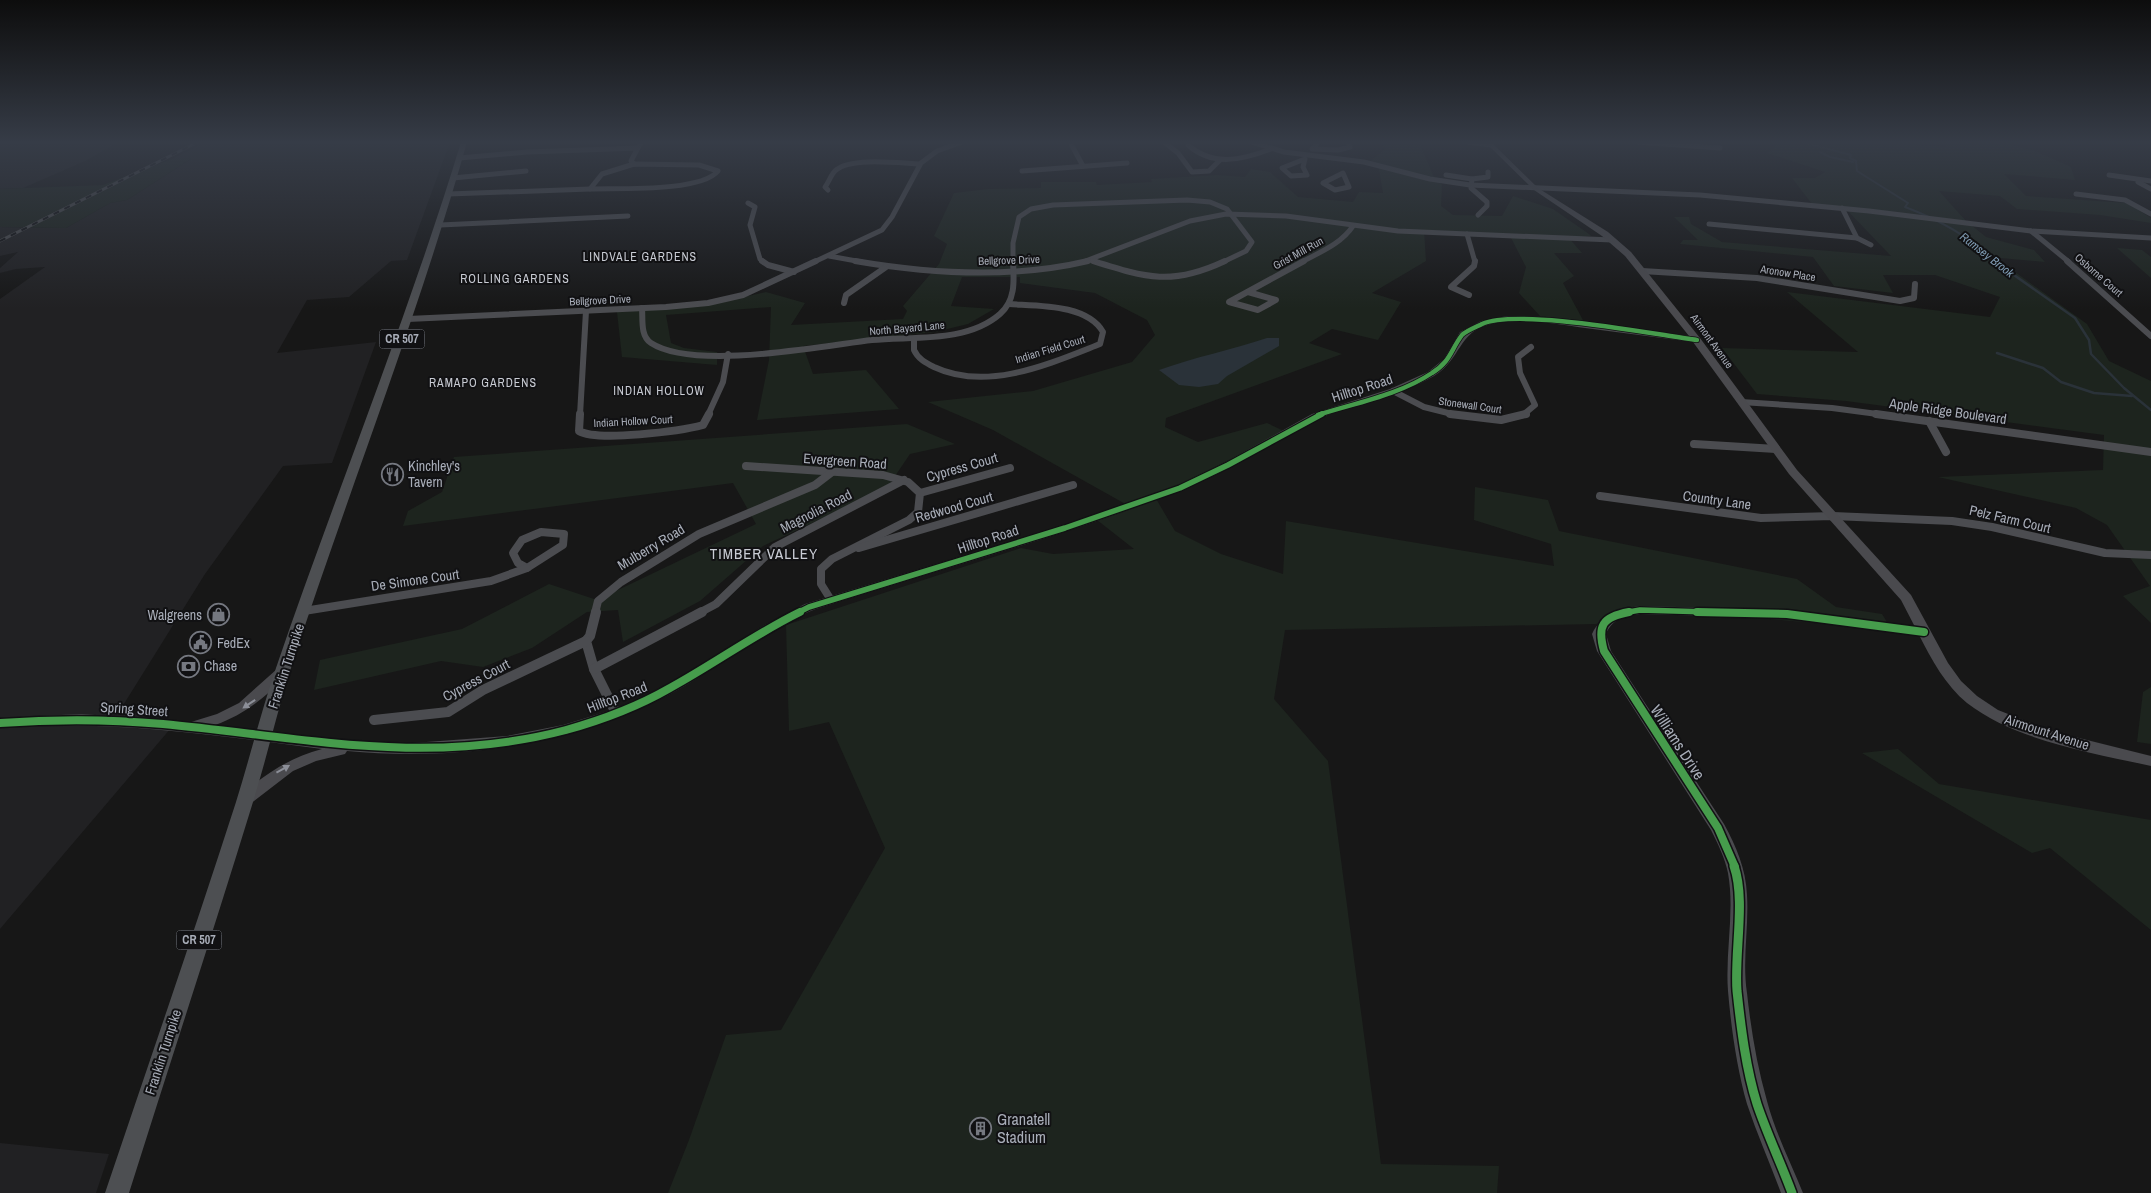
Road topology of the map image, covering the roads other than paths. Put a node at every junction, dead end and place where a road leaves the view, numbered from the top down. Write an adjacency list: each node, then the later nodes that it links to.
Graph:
1 (447, 198): 14 (main road, Franklin Turnpike / CR 507)
2 (901, 198): 22 (street)
3 (1481, 198): 11 (street)
4 (1549, 198): 20 (street, Airmont Avenue)
5 (1733, 198): 8 (street)
6 (2106, 198): 10 (street)
7 (748, 203): 27 (street)
8 (1842, 208): 16 (street); 18 (street)
9 (1231, 214): 15 (street, Bellgrove Drive); 23 (street, Bellgrove Drive); 23 (street); 25 (street)
10 (2151, 214)
11 (1478, 215)
12 (628, 216): 14 (street)
13 (1709, 224): 18 (street)
14 (440, 225): 35 (main road, Franklin Turnpike / CR 507)
15 (1353, 226): 17 (street, Bellgrove Drive); 29 (street, Grist Mill Run)
16 (2031, 231): 19 (street); 36 (street, Osborne Court)
17 (1467, 234): 20 (street, Bellgrove Drive); 30 (street)
18 (1857, 238): 21 (street)
19 (2151, 238)
20 (1612, 240): 26 (street, Airmont Avenue)
21 (1871, 245)
22 (829, 256): 24 (street, Bellgrove Drive); 27 (street, Bellgrove Drive)
23 (1091, 260): 25 (street, Bellgrove Drive)
24 (886, 267): 25 (street, Bellgrove Drive); 31 (street)
25 (1014, 271): 32 (street)
26 (1642, 271): 28 (street, Aronow Place); 38 (street, Airmont Avenue)
27 (794, 272): 33 (street, Bellgrove Drive)
28 (1915, 284)
29 (1248, 292): 29 (street, Grist Mill Run)
30 (1469, 295)
31 (844, 303)
32 (1009, 304): 37 (street, North Bayard Lane); 37 (street, Indian Field Court)
33 (642, 308): 34 (street, Bellgrove Drive); 40 (street, North Bayard Lane)
34 (586, 311): 35 (street, Bellgrove Drive); 40 (street, Indian Hollow Court)
35 (408, 319): 63 (main road, Franklin Turnpike / CR 507)
36 (2151, 336)
37 (914, 339): 40 (street, North Bayard Lane)
38 (1696, 340): 41 (street, Hilltop Road); 42 (street, Airmont Avenue)
39 (1531, 347): 41 (street, Stonewall Court)
40 (728, 354)
41 (1393, 391): 62 (street, Hilltop Road)
42 (1741, 402): 43 (street, Apple Ridge Boulevard); 45 (street, Airmont Avenue)
43 (1929, 421): 46 (street); 47 (street, Apple Ridge Boulevard)
44 (1694, 444): 45 (street)
45 (1776, 449): 55 (street, Airmont Avenue)
46 (1946, 452)
47 (2151, 452)
48 (746, 466): 50 (street, Evergreen Road)
49 (1010, 468): 53 (street, Cypress Court)
50 (832, 472): 51 (street, Evergreen Road); 65 (street, Mulberry Road)
51 (904, 480): 53 (street, Evergreen Road); 66 (street, Magnolia Road)
52 (1073, 486): 57 (street, Redwood Court)
53 (920, 493): 56 (street)
54 (1600, 496): 55 (street, Country Lane)
55 (1832, 516): 59 (street, Pelz Farm Court); 61 (street, Airmont Avenue)
56 (909, 520): 57 (street); 58 (street)
57 (923, 530): 58 (street, Redwood Court)
58 (842, 554): 62 (street)
59 (2151, 555)
60 (528, 568): 60 (street, De Simone Court); 63 (street, De Simone Court)
61 (1891, 582): 64 (street, Airmount Avenue)
62 (831, 600): 68 (street, Hilltop Road)
63 (304, 611): 67 (main road, Franklin Turnpike / CR 507)
64 (1924, 632): 74 (street, Airmount Avenue); 77 (street, Williams Drive)
65 (586, 641): 66 (street); 69 (street, Cypress Court)
66 (594, 669): 68 (street)
67 (283, 670): 71 (street, one-way to 71); 72 (main road, Franklin Turnpike / CR 507)
68 (616, 713): 73 (street, Hilltop Road)
69 (374, 720)
70 (0, 724): 71 (street, Spring Street)
71 (184, 726): 72 (street, Spring Street)
72 (265, 735): 73 (street, Hilltop Road); 75 (main road, Franklin Turnpike / CR 507)
73 (362, 747): 75 (street, one-way to 73)
74 (2151, 762)
75 (245, 800): 76 (main road, Franklin Turnpike / CR 507)
76 (117, 1193)
77 (1792, 1193)

